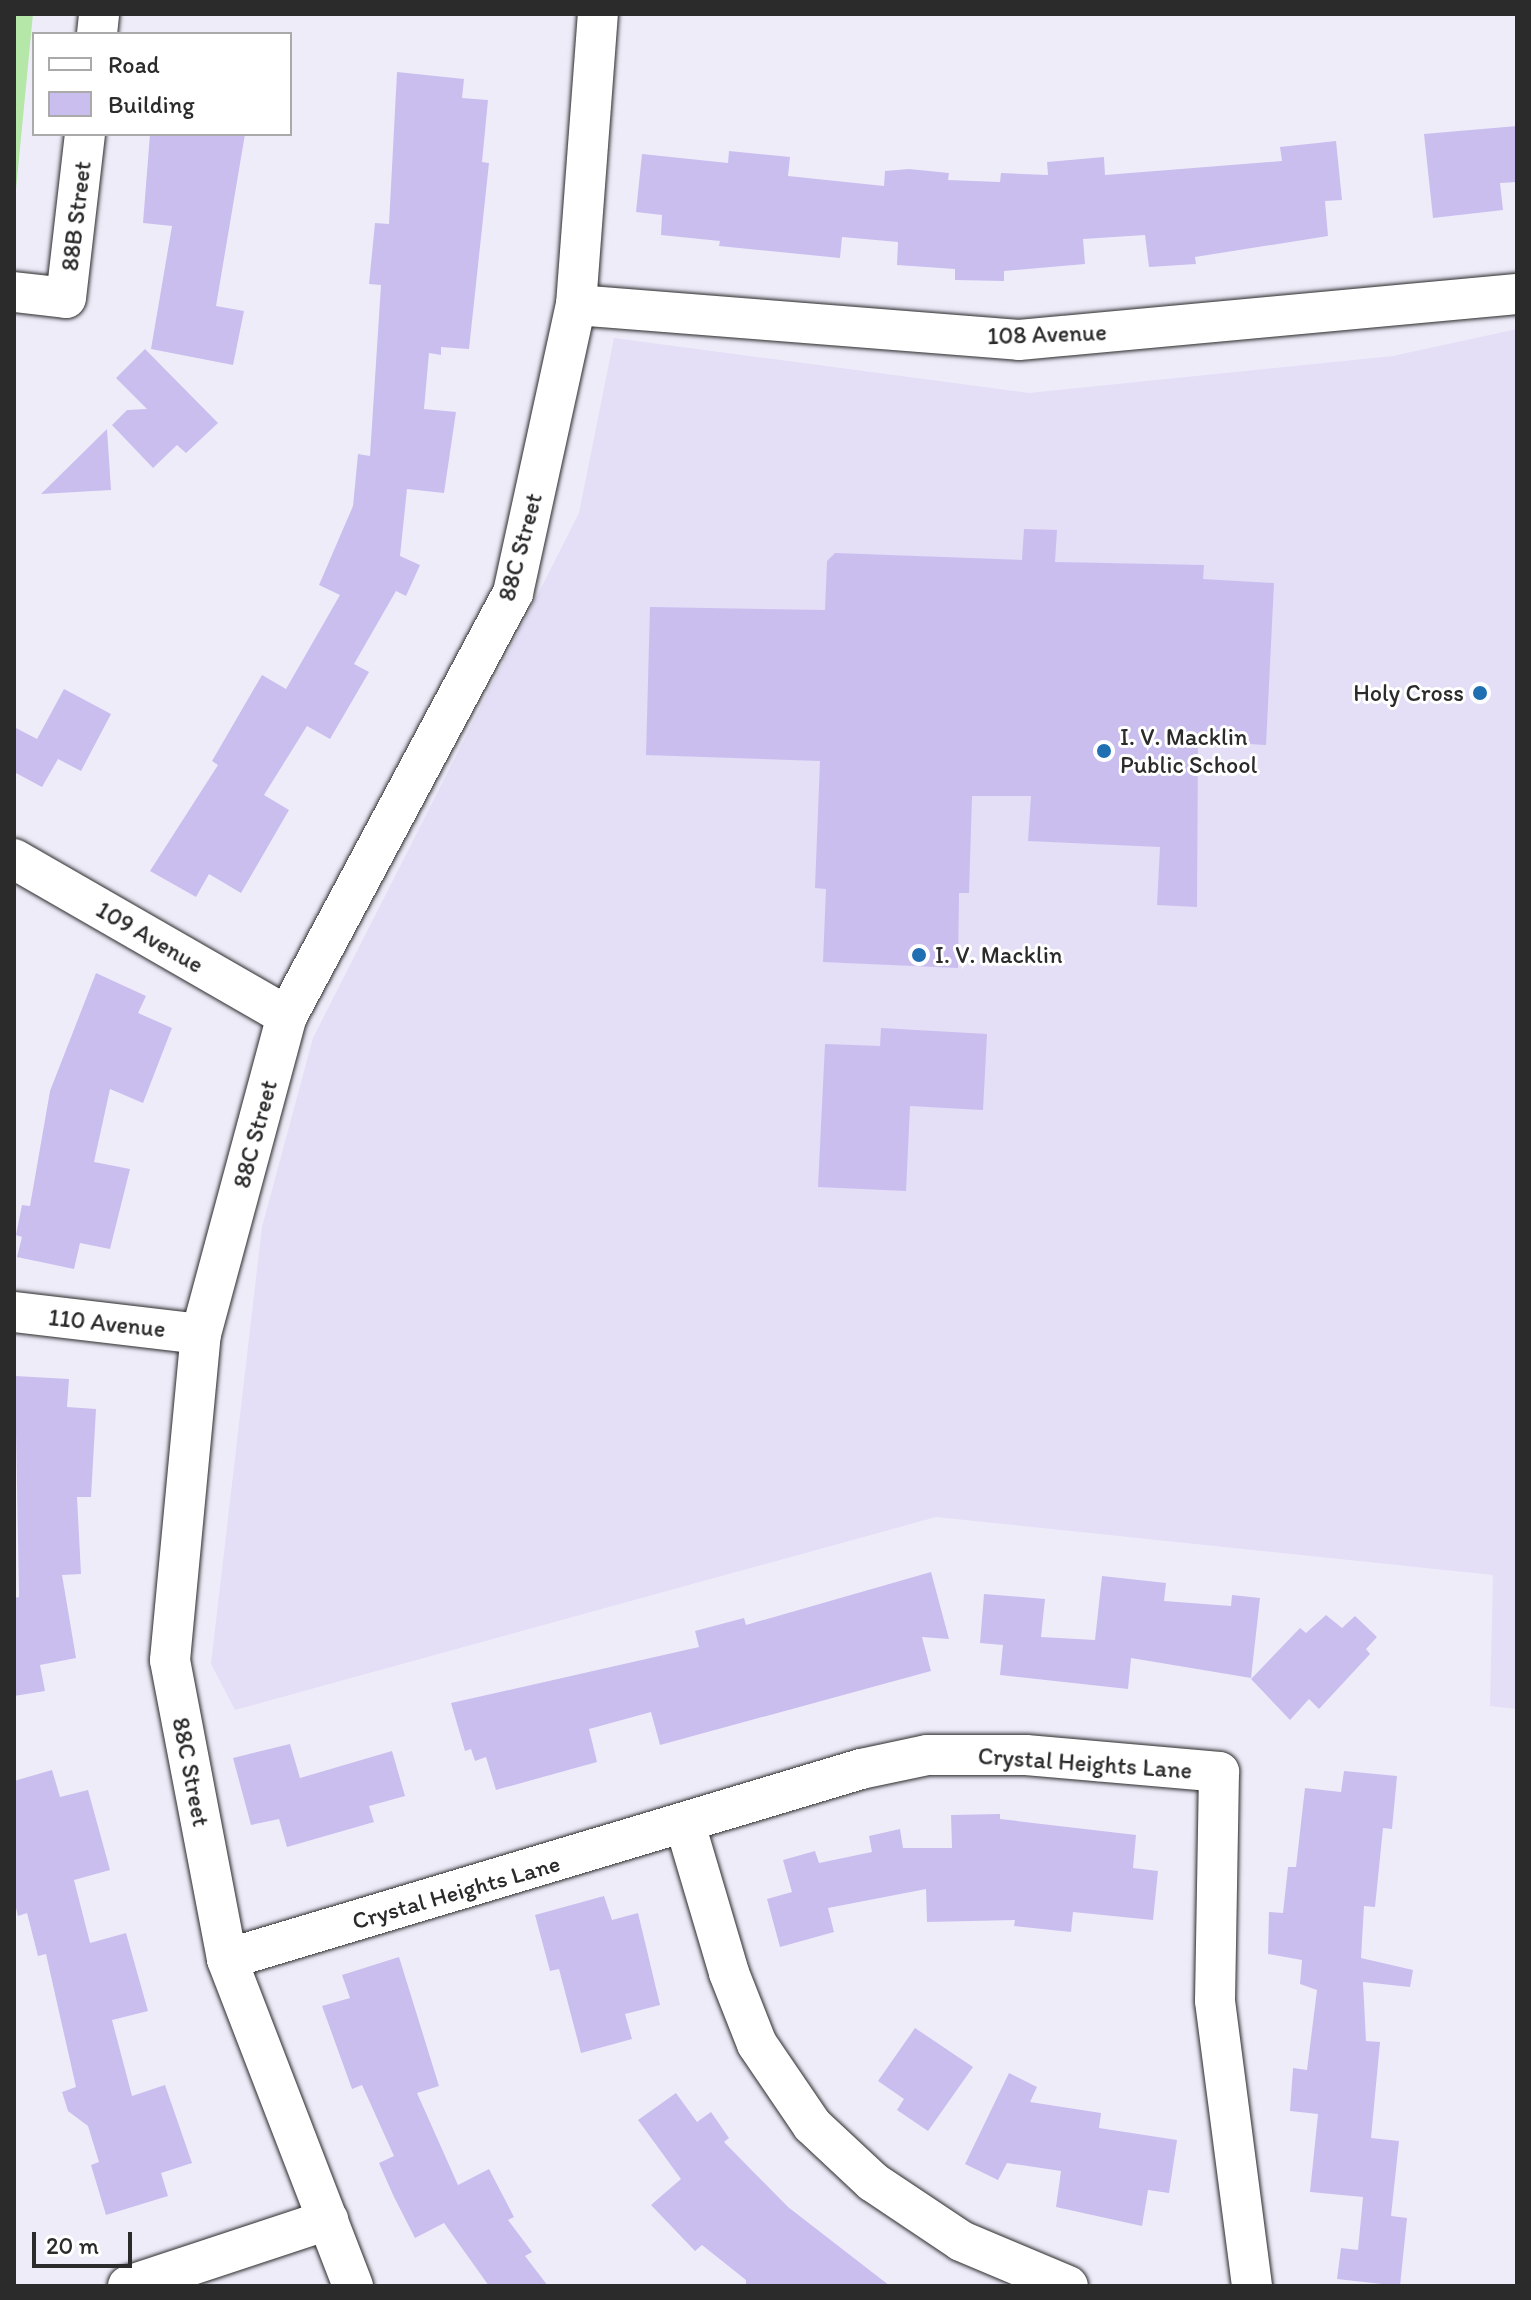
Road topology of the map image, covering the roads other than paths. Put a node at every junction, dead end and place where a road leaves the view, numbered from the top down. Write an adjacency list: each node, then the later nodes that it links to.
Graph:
1 (598, 14): 5 (street, 88C Street)
2 (85, 136): 3 (street, 88B Street)
3 (14, 292)
4 (1517, 294): 5 (street, 108 Avenue)
5 (576, 305): 7 (street, 88C Street)
6 (14, 859): 7 (street, 109 Avenue)
7 (287, 1016): 9 (street, 88C Street)
8 (14, 1312): 9 (street, 110 Avenue)
9 (201, 1334): 11 (street, 88C Street)
10 (685, 1824): 11 (street, Crystal Heights Lane); 15 (street); 16 (street, Crystal Heights Lane)
11 (227, 1959): 12 (street, 88C Street)
12 (328, 2220): 13 (street); 14 (street, 88C Street)
13 (128, 2286)
14 (353, 2286)
15 (1068, 2286)
16 (1252, 2286)

